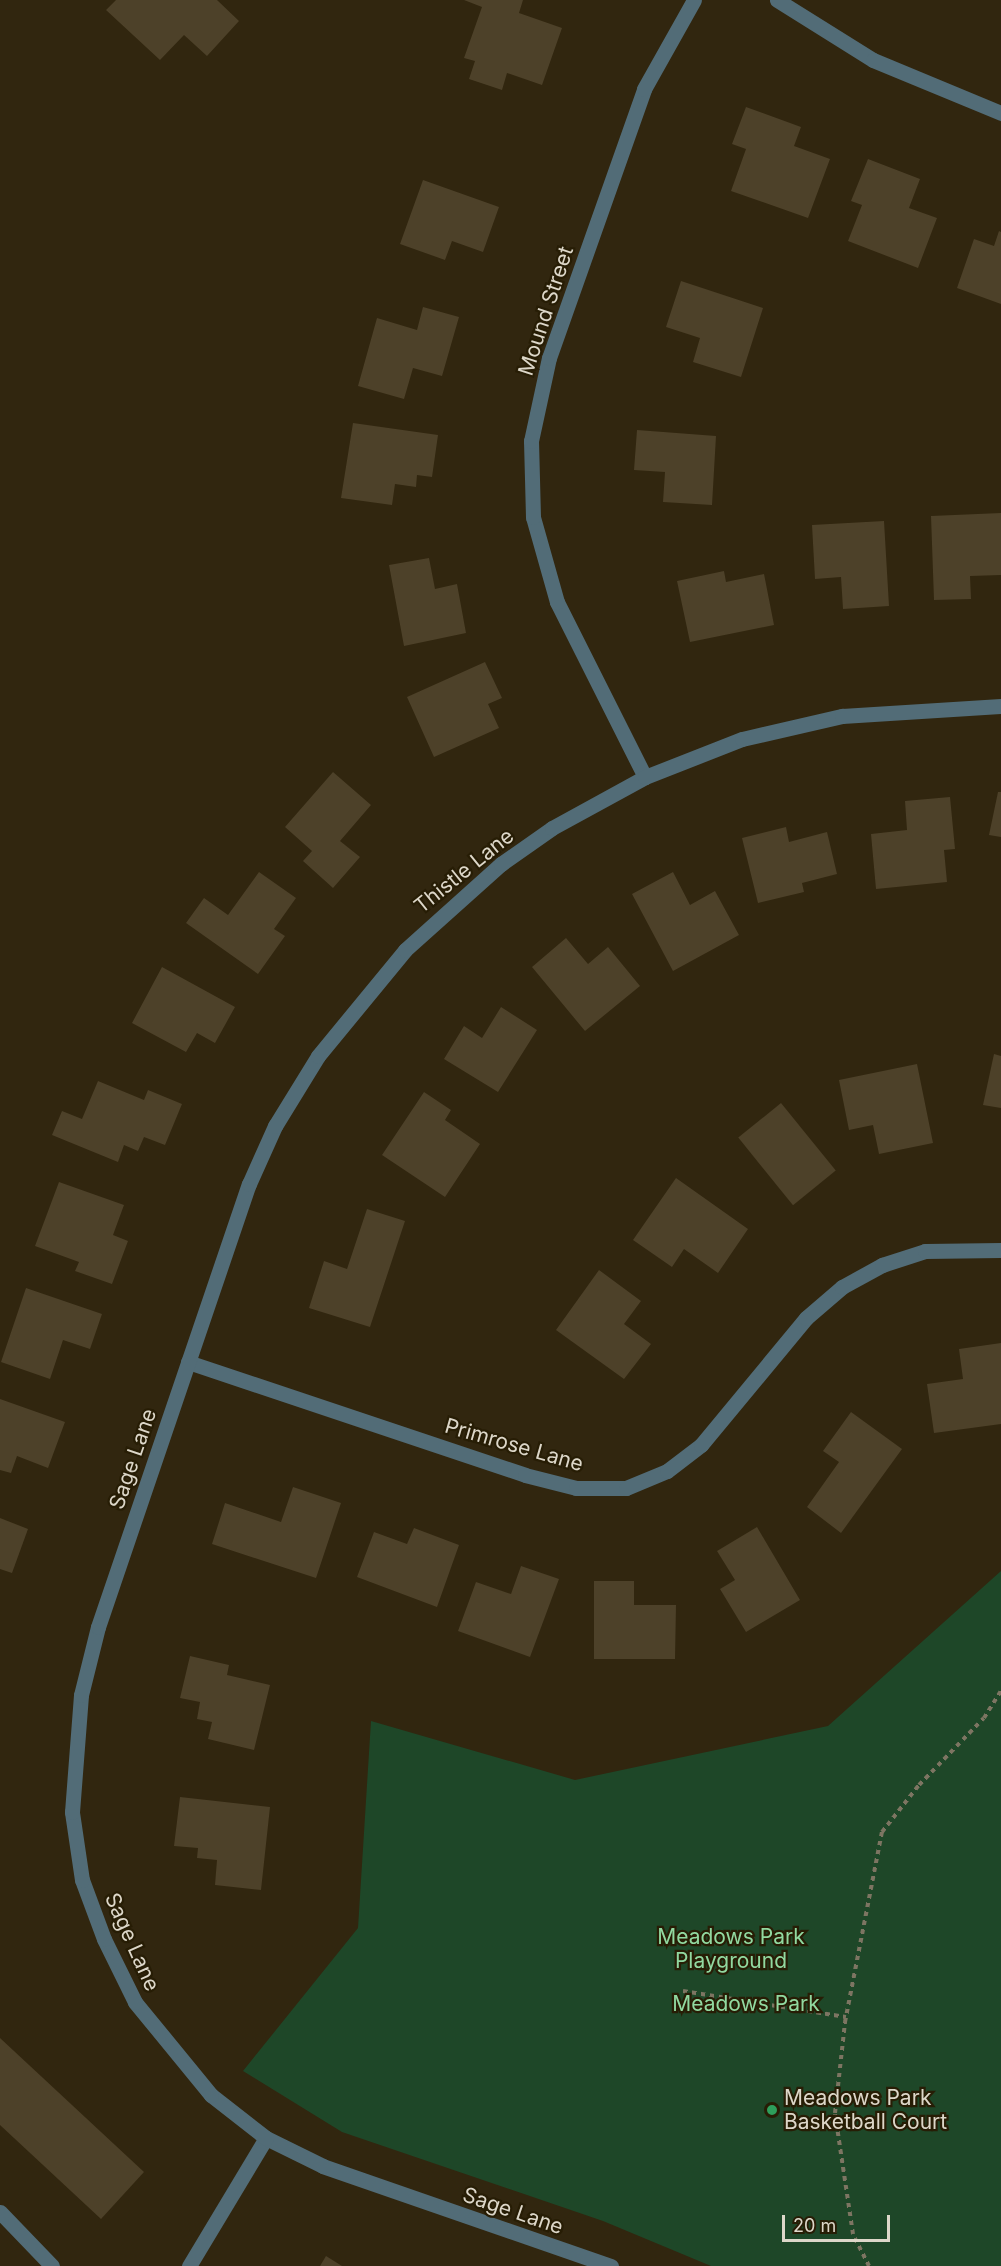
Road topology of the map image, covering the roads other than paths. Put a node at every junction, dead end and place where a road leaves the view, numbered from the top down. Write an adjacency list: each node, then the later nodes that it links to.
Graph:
1 (694, 0): 5 (street, Mound Street)
2 (777, 0): 3 (street)
3 (1001, 113)
4 (1001, 706): 5 (street, Thistle Lane)
5 (645, 777): 7 (street, Thistle Lane)
6 (1001, 1250): 7 (street, Primrose Lane)
7 (188, 1362): 8 (street, Sage Lane)
8 (266, 2138): 11 (street); 12 (street, Sage Lane)
9 (0, 2212): 10 (street)
10 (52, 2266)
11 (189, 2266)
12 (611, 2266)

